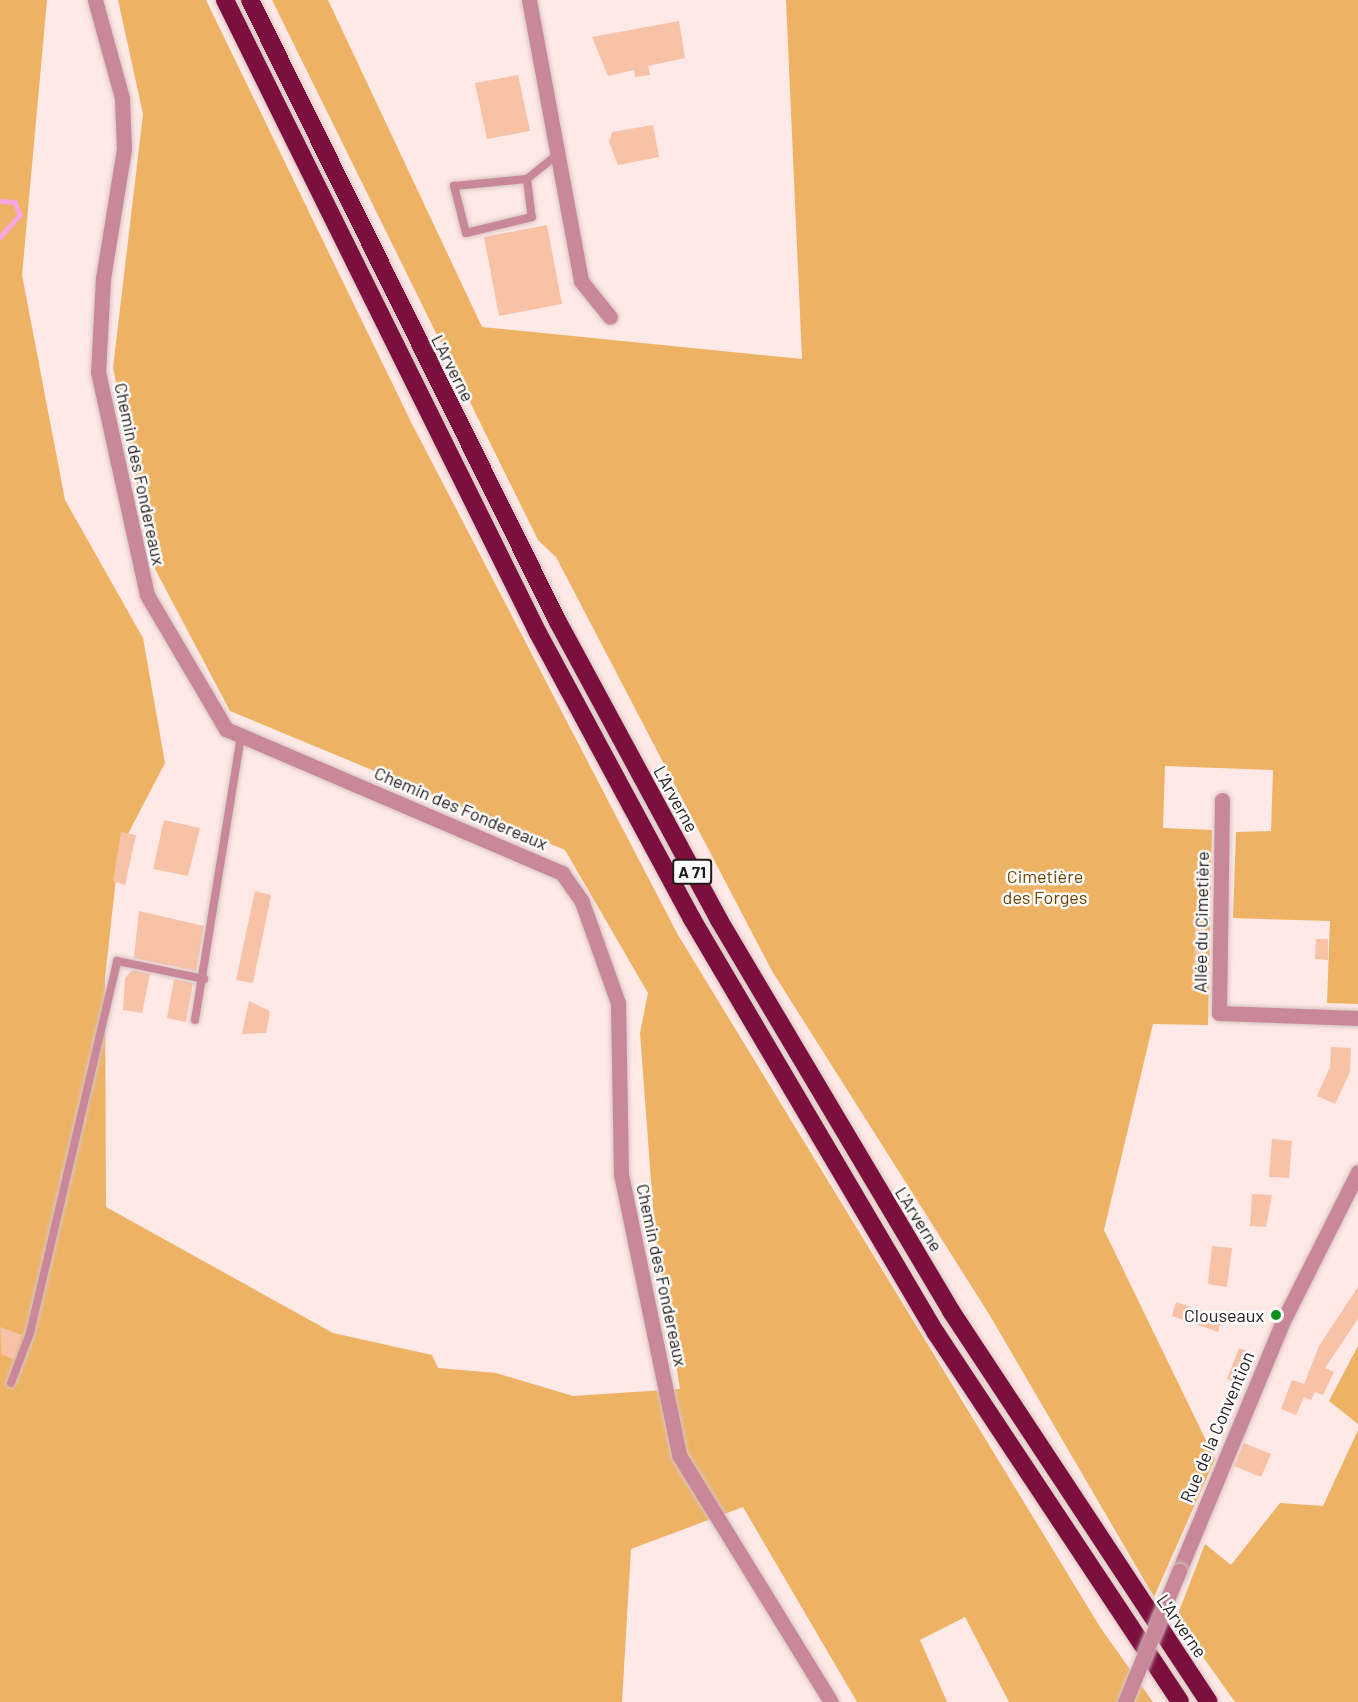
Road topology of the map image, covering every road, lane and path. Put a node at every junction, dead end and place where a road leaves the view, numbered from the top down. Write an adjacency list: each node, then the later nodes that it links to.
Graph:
1 (94, 0): 8 (street, Chemin des Fondereaux)
2 (225, 0): 17 (highway, A 71)
3 (250, 0): 18 (highway, L'Arverne / A 71)
4 (529, 0): 5 (street)
5 (558, 154): 6 (lane); 7 (street)
6 (527, 179): 6 (lane)
7 (610, 317)
8 (241, 735): 10 (lane); 15 (street, Chemin des Fondereaux)
9 (1222, 800): 11 (street, Allée du Cimetière)
10 (204, 979): 12 (lane); 14 (lane)
11 (1358, 1018)
12 (195, 1020)
13 (1358, 1172): 16 (street, Rue de la Convention, bridge)
14 (11, 1383)
15 (831, 1702)
16 (1125, 1702)
17 (1180, 1702)
18 (1209, 1702)

